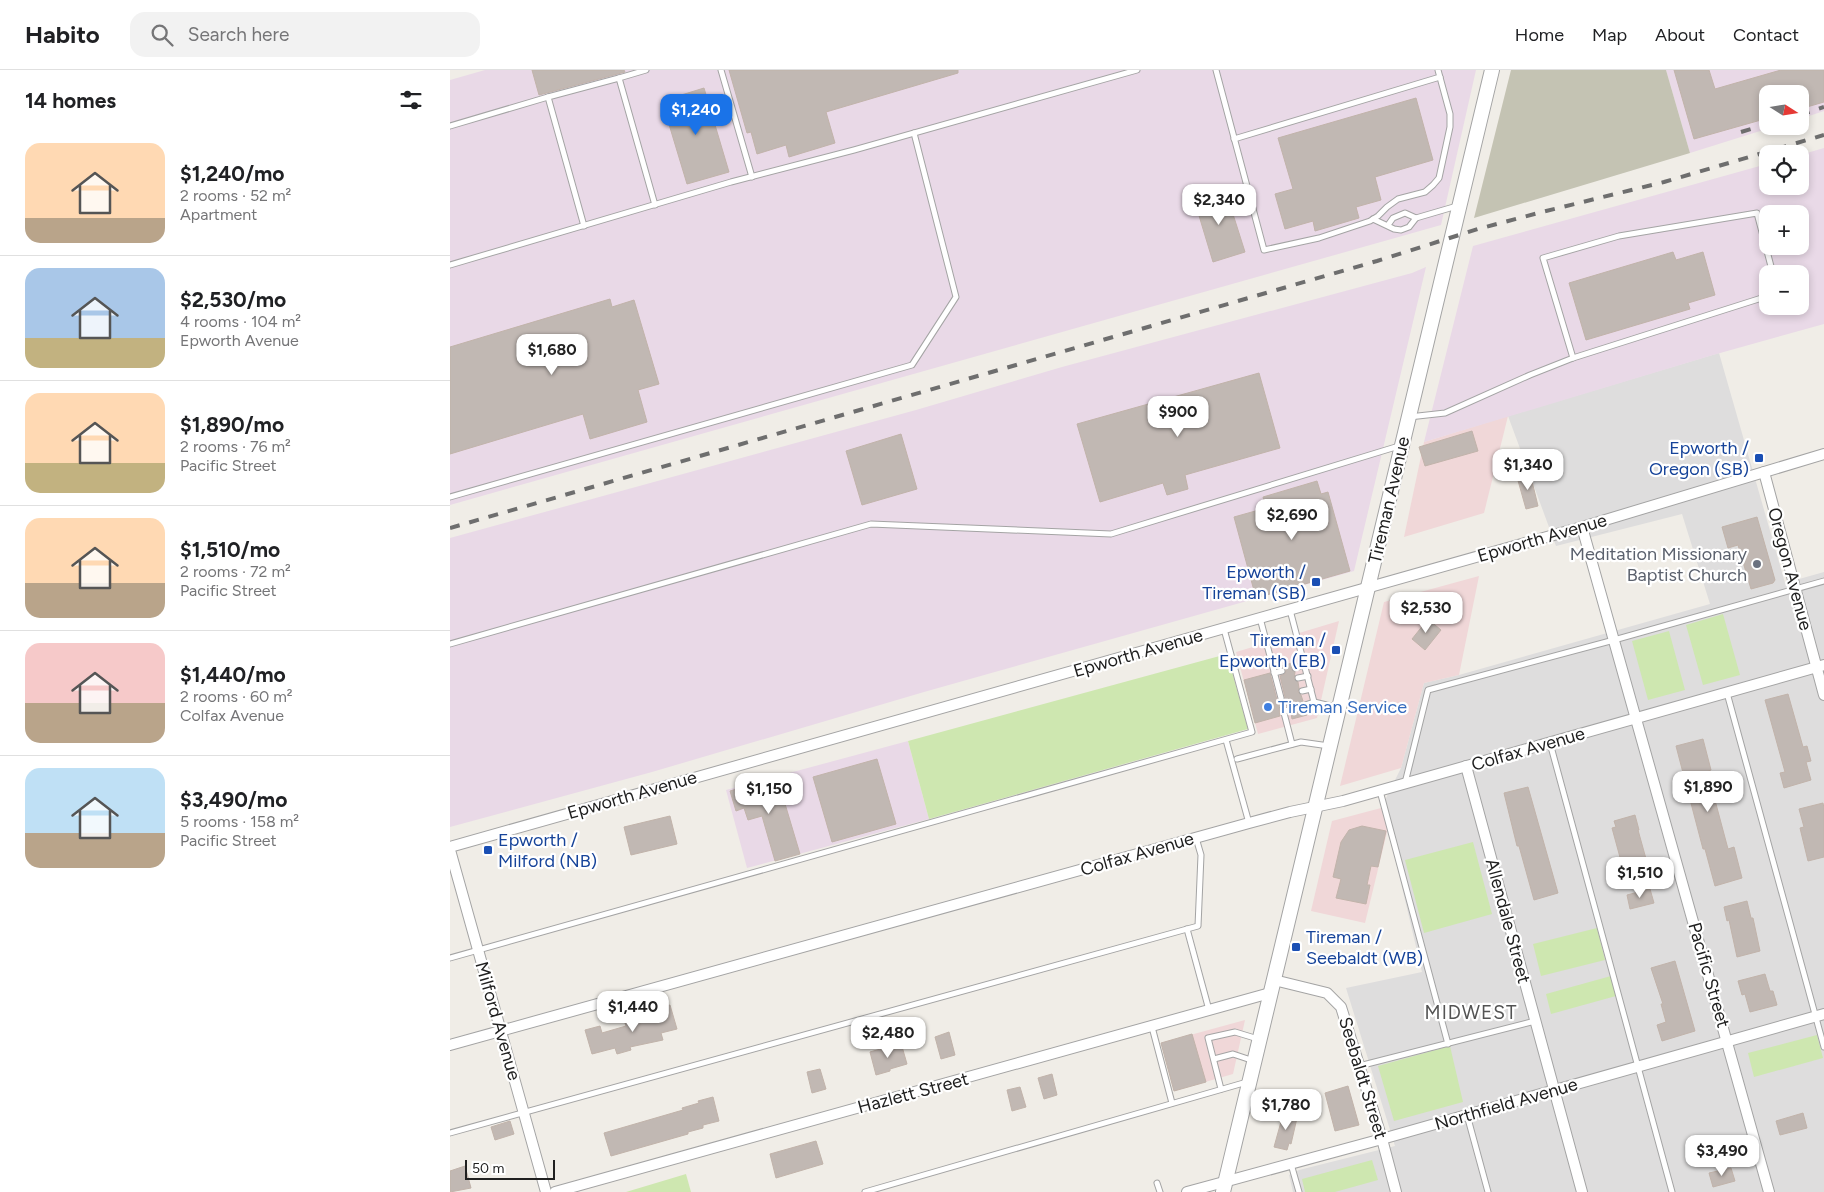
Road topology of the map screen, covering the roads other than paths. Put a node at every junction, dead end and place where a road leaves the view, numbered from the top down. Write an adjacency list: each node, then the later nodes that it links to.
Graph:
1 (646, 70): 8 (lane)
2 (720, 70): 13 (lane)
3 (1137, 70): 11 (lane)
4 (1216, 70): 12 (lane)
5 (1438, 70): 7 (lane)
6 (1492, 70): 15 (street, Tireman Avenue)
7 (1440, 77): 12 (lane); 17 (lane)
8 (618, 78): 9 (lane); 14 (lane)
9 (548, 97): 10 (lane); 19 (lane)
10 (450, 126)
11 (914, 133): 13 (lane); 28 (lane)
12 (1234, 139): 17 (lane)
13 (752, 177): 14 (lane)
14 (656, 205): 19 (lane)
15 (1460, 205): 16 (lane); 24 (street, Tireman Avenue)
16 (1416, 218): 18 (lane); 18 (lane)
17 (1373, 219): 18 (lane)
18 (1388, 225)
19 (584, 226): 20 (lane)
20 (450, 265)
21 (1770, 265): 23 (lane)
22 (1759, 299): 23 (lane)
23 (1573, 358): 24 (lane)
24 (1409, 417): 25 (street, Tireman Avenue)
25 (1402, 445): 31 (street, Tireman Avenue); 37 (lane)
26 (1824, 454): 27 (street, Epworth Avenue)
27 (1764, 472): 29 (street, Epworth Avenue); 32 (street, Oregon Avenue)
28 (450, 497)
29 (1582, 527): 31 (street, Epworth Avenue); 36 (street, Pacific Street)
30 (1824, 581): 32 (lane)
31 (1368, 587): 33 (street, Epworth Avenue); 54 (street, Tireman Avenue)
32 (1796, 589): 36 (lane); 39 (street, Oregon Avenue)
33 (1290, 609): 34 (street, Epworth Avenue); 38 (lane)
34 (1260, 618): 35 (street, Epworth Avenue); 42 (lane)
35 (1224, 628): 57 (lane); 68 (street, Epworth Avenue)
36 (1614, 640): 56 (street, Pacific Street); 63 (lane)
37 (450, 644)
38 (1305, 665): 40 (lane); 43 (lane)
39 (1820, 666): 49 (street, Colfax Avenue); 51 (street, Oregon Avenue)
40 (1295, 668)
41 (1282, 671): 42 (lane)
42 (1274, 673): 46 (lane)
43 (1308, 676): 44 (lane); 47 (lane)
44 (1298, 678)
45 (1284, 682): 46 (lane)
46 (1277, 684): 50 (lane)
47 (1311, 689): 48 (lane); 52 (lane)
48 (1302, 691)
49 (1727, 693): 56 (street, Colfax Avenue); 74 (lane)
50 (1288, 695)
51 (1824, 695)
52 (1314, 702): 53 (lane); 54 (lane)
53 (1305, 705)
54 (1339, 708): 60 (street, Tireman Avenue)
55 (1292, 709): 59 (lane)
56 (1637, 718): 58 (street, Colfax Avenue); 79 (street, Pacific Street)
57 (1226, 740): 66 (lane); 70 (lane)
58 (1550, 743): 62 (street, Colfax Avenue); 86 (lane)
59 (1292, 744): 60 (lane); 61 (lane)
60 (1330, 746): 65 (street, Tireman Avenue)
61 (1237, 758)
62 (1466, 766): 63 (street, Colfax Avenue); 75 (street, Allendale Street)
63 (1405, 784): 64 (street, Colfax Avenue)
64 (1380, 791): 65 (street, Colfax Avenue); 80 (lane)
65 (1315, 807): 66 (street, Colfax Avenue); 72 (street, Tireman Avenue)
66 (1249, 823): 67 (street, Colfax Avenue)
67 (1196, 838): 69 (lane); 77 (street, Colfax Avenue)
68 (450, 848): 70 (street, Milford Avenue)
69 (1187, 929): 73 (lane); 91 (lane)
70 (478, 950): 71 (lane); 77 (street, Milford Avenue)
71 (450, 958)
72 (1272, 986): 73 (street, Hazlett Street); 78 (street, Tireman Avenue); 85 (street, Seebaldt Street)
73 (1209, 1010): 76 (street, Hazlett Street)
74 (1820, 1016): 79 (street, Northfield Avenue); 82 (lane)
75 (1535, 1020): 80 (lane); 89 (street, Allendale Street)
76 (1152, 1027): 90 (lane); 99 (street, Hazlett Street)
77 (501, 1031): 81 (street, Colfax Avenue); 91 (street, Milford Avenue)
78 (1260, 1039): 83 (lane); 84 (street, Tireman Avenue)
79 (1728, 1041): 86 (street, Northfield Avenue); 108 (street, Pacific Street)
80 (1448, 1044): 85 (lane)
81 (450, 1045)
82 (1824, 1047)
83 (1214, 1059): 84 (lane); 88 (lane)
84 (1254, 1061): 87 (street, Tireman Avenue)
85 (1359, 1066): 94 (street, Seebaldt Street)
86 (1637, 1067): 89 (street, Northfield Avenue); 107 (lane)
87 (1250, 1081): 88 (lane); 97 (street, Tireman Avenue)
88 (1221, 1089): 90 (lane)
89 (1554, 1090): 92 (street, Northfield Avenue); 106 (street, Allendale Street)
90 (1172, 1103): 100 (lane)
91 (524, 1112): 93 (lane); 98 (street, Milford Avenue)
92 (1467, 1115): 94 (street, Northfield Avenue); 105 (lane)
93 (450, 1133)
94 (1382, 1139): 95 (street, Northfield Avenue); 104 (street, Seebaldt Street)
95 (1291, 1164): 97 (street, Northfield Avenue); 103 (lane)
96 (1157, 1183): 101 (lane)
97 (1225, 1187): 102 (street, Northfield Avenue)
98 (546, 1192)
99 (555, 1192)
100 (865, 1192)
101 (1160, 1192)
102 (1188, 1192)
103 (1299, 1192)
104 (1396, 1192)
105 (1488, 1192)
106 (1582, 1192)
107 (1672, 1192)
108 (1769, 1192)

